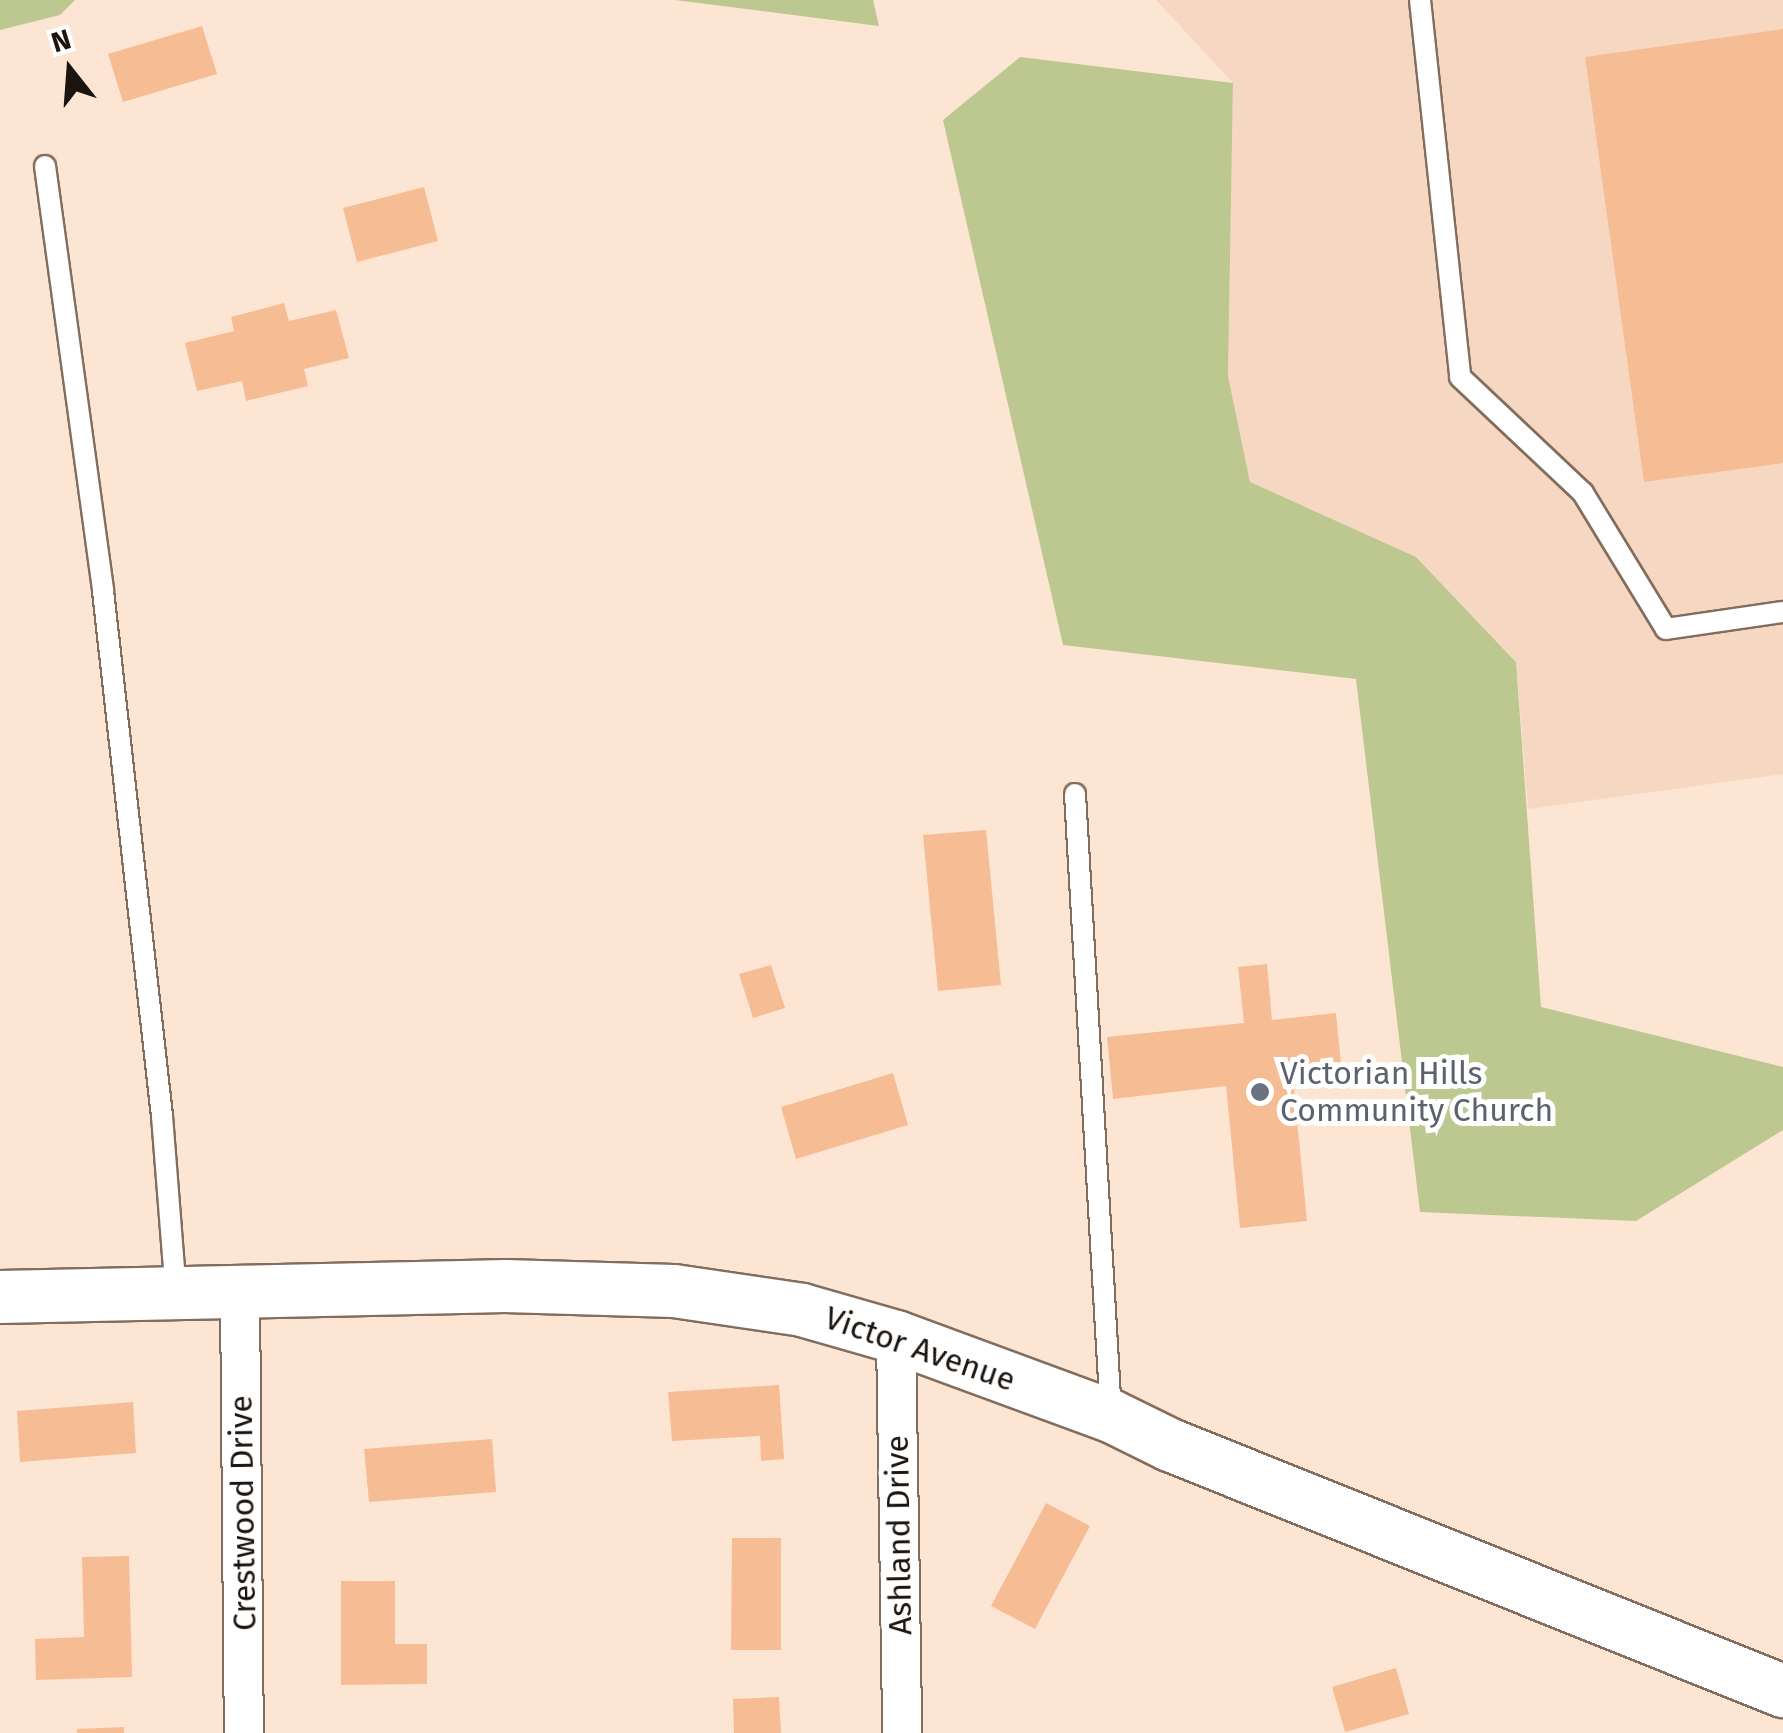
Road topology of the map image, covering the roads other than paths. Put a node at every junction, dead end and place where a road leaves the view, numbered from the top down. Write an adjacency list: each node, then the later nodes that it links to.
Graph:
1 (1420, 0): 3 (lane)
2 (45, 166): 6 (lane)
3 (1783, 612)
4 (1076, 794): 9 (lane)
5 (240, 1293): 6 (street, Victor Avenue); 8 (street, Victor Avenue); 11 (street, Crestwood Drive)
6 (176, 1294): 7 (street, Victor Avenue)
7 (0, 1298)
8 (896, 1337): 9 (street, Victor Avenue); 12 (street, Ashland Drive)
9 (1112, 1416): 10 (street, Victor Avenue)
10 (1783, 1692)
11 (244, 1733)
12 (902, 1733)

